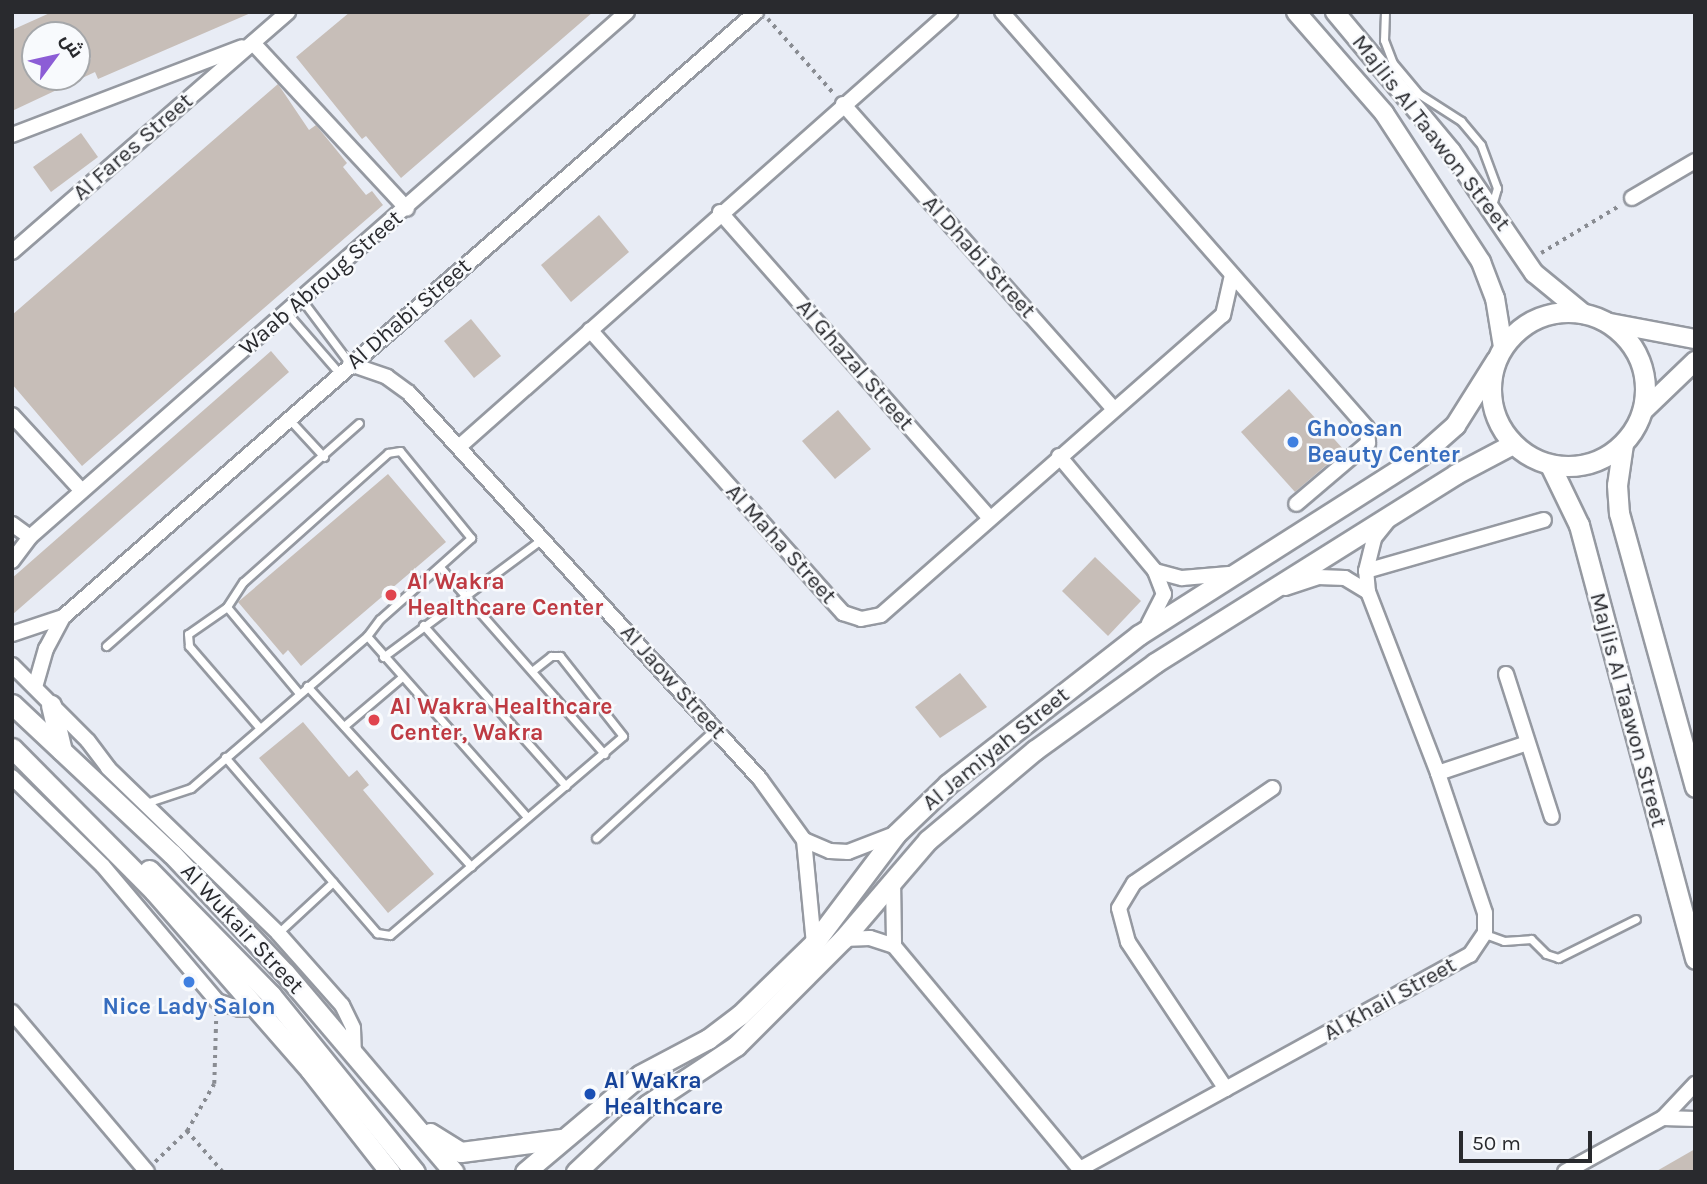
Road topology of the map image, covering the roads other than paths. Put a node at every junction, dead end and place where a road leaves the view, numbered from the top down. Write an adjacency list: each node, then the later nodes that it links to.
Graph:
1 (288, 12): 9 (street, Al Fares Street)
2 (627, 12): 15 (street, Waab Abroug Street)
3 (756, 12): 27 (street, Al Dhabi Street)
4 (950, 12): 10 (street)
5 (1002, 12): 18 (street)
6 (1296, 12): 25 (street, Majlis Al Taawon Street)
7 (1335, 12): 14 (street, Majlis Al Taawon Street)
8 (1385, 12): 14 (lane)
9 (253, 43): 11 (street, Al Fares Street); 15 (street); 17 (street, Al Fares Street)
10 (843, 104): 16 (street); 28 (street, Al Dhabi Street)
11 (12, 135)
12 (1695, 161): 13 (street)
13 (1632, 198)
14 (1491, 207): 21 (street, Majlis Al Taawon Street)
15 (407, 209): 19 (street, Waab Abroug Street)
16 (720, 212): 23 (street); 42 (street, Al Ghazal Street)
17 (12, 252)
18 (1232, 275): 28 (street, Al Maha Street); 40 (street)
19 (302, 300): 20 (street, Waab Abroug Street); 27 (lane)
20 (287, 313): 27 (lane); 39 (street, Waab Abroug Street)
21 (1584, 314): 22 (main road); 25 (main road)
22 (1605, 322): 24 (street); 29 (main road)
23 (590, 330): 35 (street); 42 (street, Al Maha Street)
24 (1695, 339)
25 (1499, 354): 33 (main road); 49 (main road, Al Jamiyah Street)
26 (1695, 361): 29 (street)
27 (345, 369): 31 (street, Al Dhabi Street); 35 (street, Al Jaow Street)
28 (1114, 410): 36 (street, Al Maha Street)
29 (1642, 412): 34 (main road)
30 (12, 415): 39 (street)
31 (288, 417): 37 (lane); 56 (street, Al Dhabi Street)
32 (359, 423): 37 (lane)
33 (1513, 444): 38 (main road); 41 (main road, Al Jamiyah Street)
34 (1623, 444): 38 (main road); 83 (main road, Majlis Al Taawon Street)
35 (460, 446): 46 (street, Al Jaow Street)
36 (1059, 456): 42 (street, Al Maha Street); 50 (street)
37 (324, 457): 61 (lane)
38 (1550, 465): 101 (main road, Majlis Al Taawon Street)
39 (82, 491): 45 (street, Waab Abroug Street)
40 (1296, 504)
41 (1395, 512): 51 (street); 53 (main road, Al Jamiyah Street)
42 (990, 518)
43 (1544, 520): 51 (street)
44 (12, 524): 45 (street)
45 (30, 537): 47 (street, Waab Abroug Street)
46 (543, 538): 54 (lane); 74 (street, Al Jaow Street)
47 (12, 561)
48 (440, 567): 54 (lane); 55 (lane); 60 (lane)
49 (1247, 569): 50 (street); 59 (main road, Al Jamiyah Street)
50 (1155, 571): 59 (street)
51 (1366, 571): 52 (street)
52 (1368, 592): 53 (street); 80 (street)
53 (1259, 597): 93 (main road, Al Jamiyah Street)
54 (468, 598): 57 (lane); 64 (lane)
55 (227, 607): 69 (lane); 73 (lane)
56 (63, 617): 58 (street, Al Dhabi Street); 67 (street, Al Dhabi Street)
57 (423, 625): 62 (lane); 82 (lane)
58 (12, 634)
59 (1139, 635): 89 (main road, Al Jamiyah Street)
60 (367, 636): 62 (lane); 68 (lane)
61 (106, 646)
62 (383, 657): 66 (lane)
63 (12, 665): 67 (street)
64 (533, 670): 78 (lane); 78 (lane)
65 (1506, 674): 75 (street)
66 (402, 677): 72 (lane); 87 (lane)
67 (35, 687): 71 (street)
68 (307, 687): 69 (lane); 72 (lane)
69 (299, 693): 73 (lane)
70 (12, 704): 77 (main road, Al Wukair Street)
71 (51, 705): 77 (main road); 86 (street)
72 (344, 726): 92 (lane)
73 (259, 727): 79 (lane)
74 (715, 729): 90 (lane); 91 (street, Al Jaow Street)
75 (1527, 743): 80 (street); 88 (street)
76 (12, 748): 85 (main road, Al Wukair Street)
77 (63, 752): 104 (main road, Al Wukair Street)
78 (604, 754): 82 (lane)
79 (225, 757): 86 (lane); 94 (lane)
80 (1438, 773): 97 (street)
81 (12, 777): 102 (street, Al Wukair Street)
82 (566, 786): 87 (lane)
83 (1695, 787)
84 (1273, 789): 106 (street)
85 (68, 801): 102 (main road, Al Wukair Street); 116 (main road)
86 (145, 803): 96 (street)
87 (527, 817): 92 (lane)
88 (1552, 817)
89 (896, 834): 91 (street); 99 (main road, Al Jamiyah Street)
90 (596, 838)
91 (804, 840): 99 (street)
92 (471, 866): 94 (lane)
93 (893, 879): 98 (main road, Al Jamiyah Street); 100 (street)
94 (332, 881): 96 (lane)
95 (1636, 919): 97 (lane)
96 (278, 933): 104 (street)
97 (1485, 933): 106 (street, Al Khail Street)
98 (843, 939): 100 (street); 119 (main road, Al Jamiyah Street)
99 (814, 943): 111 (main road, Al Jamiyah Street)
100 (894, 946): 113 (street)
101 (1695, 959)
102 (257, 1008): 110 (main road, Al Wukair Street)
103 (12, 1012): 112 (street)
104 (354, 1057): 107 (main road, Al Wukair Street)
105 (1695, 1084): 108 (street)
106 (1226, 1088): 113 (street, Al Khail Street)
107 (395, 1099): 111 (main road); 117 (main road, Al Wukair Street)
108 (1663, 1118): 109 (street); 120 (street)
109 (1695, 1119)
110 (357, 1128): 114 (main road); 115 (main road, Al Wukair Street)
111 (565, 1139): 118 (main road, Al Jamiyah Street)
112 (146, 1171)
113 (1081, 1171)
114 (375, 1172)
115 (390, 1172)
116 (415, 1172)
117 (454, 1172)
118 (525, 1172)
119 (576, 1172)
120 (1565, 1172)

